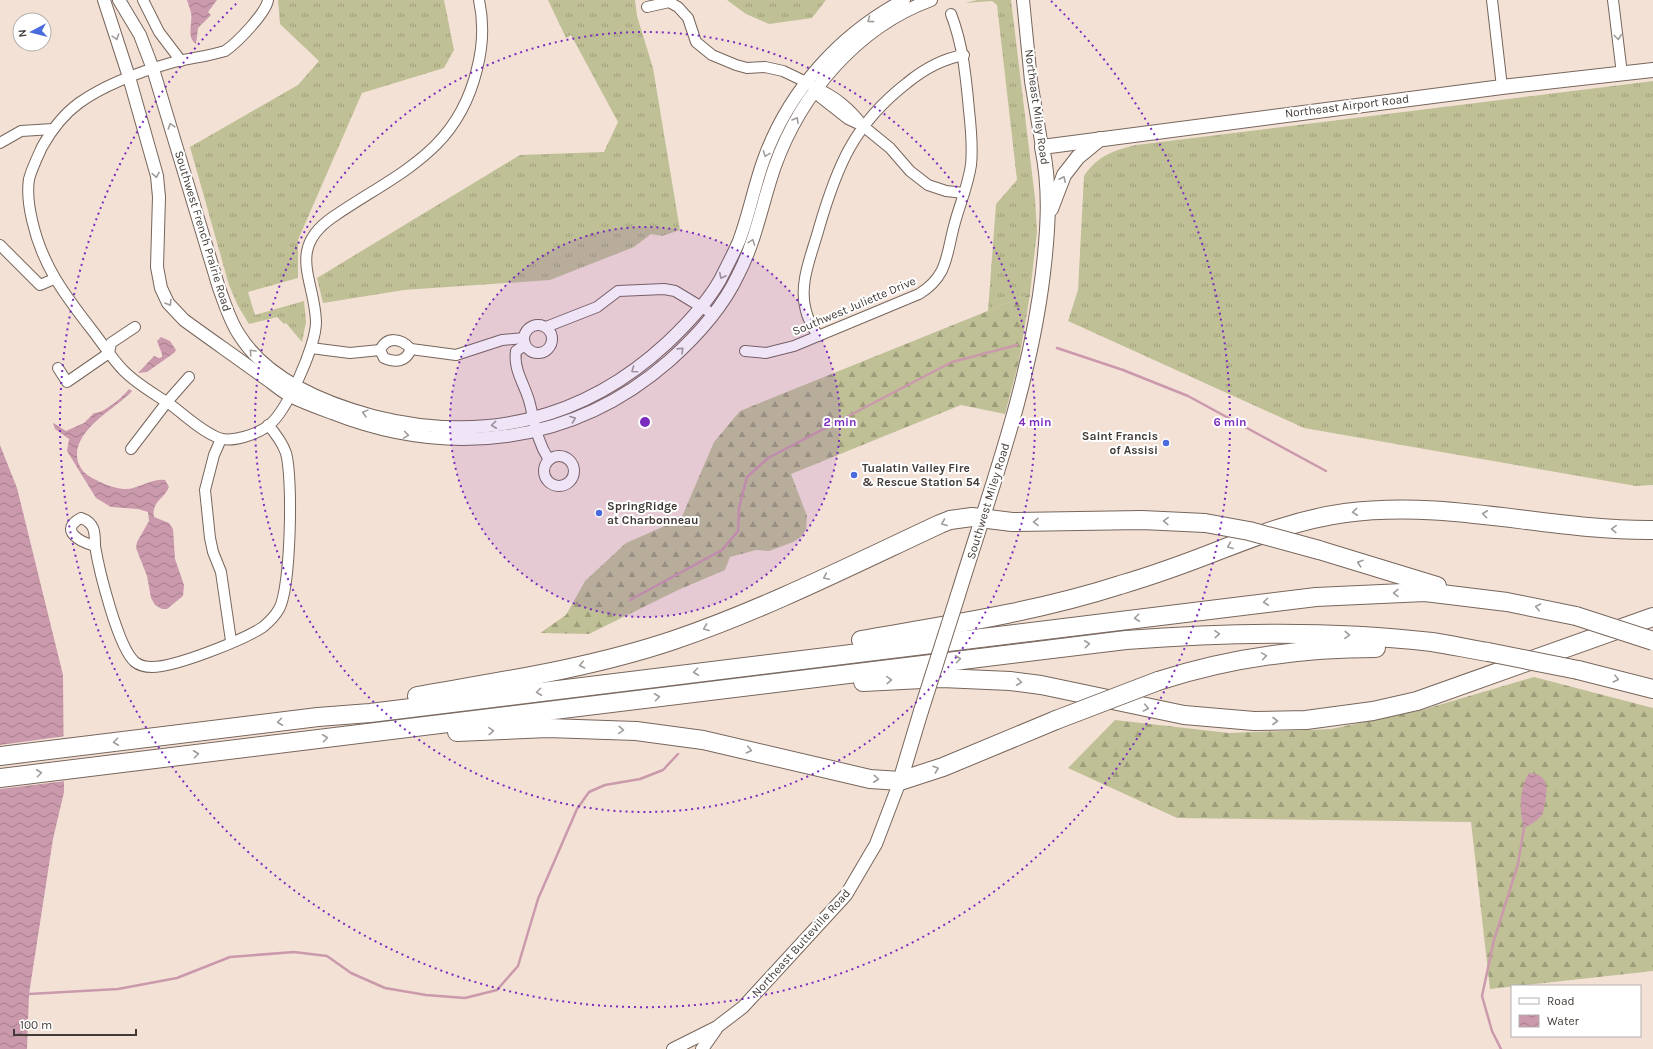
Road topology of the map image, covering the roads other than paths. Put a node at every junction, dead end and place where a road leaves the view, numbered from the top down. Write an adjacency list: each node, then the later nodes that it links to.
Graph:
1 (104, 0): 19 (street, Southwest French Prairie Road, one-way to 19)
2 (119, 0): 16 (street, Southwest French Prairie Road)
3 (143, 0): 15 (street)
4 (268, 0): 15 (street)
5 (479, 0): 37 (street)
6 (904, 0): 20 (street, Southwest French Prairie Road, one-way to 20)
7 (931, 0): 11 (street, Southwest French Prairie Road)
8 (1022, 0): 26 (street, Northeast Miley Road)
9 (1492, 0): 21 (street)
10 (1613, 0): 18 (street, one-way to 18)
11 (914, 3): 20 (street, Southwest French Prairie Road)
12 (647, 7): 20 (street)
13 (951, 14): 14 (street, Southwest Juliette Drive)
14 (964, 55): 22 (street); 27 (street, Southwest Juliette Drive)
15 (181, 61): 16 (street)
16 (154, 69): 19 (street); 44 (street, Southwest French Prairie Road, one-way to 16)
17 (1653, 70): 18 (main road, Northeast Airport Road)
18 (1622, 74): 21 (main road, Northeast Airport Road)
19 (129, 77): 23 (street); 44 (street, Southwest French Prairie Road, one-way to 44)
20 (811, 85): 22 (street); 31 (street, Southwest French Prairie Road, one-way to 31); 32 (street, Southwest French Prairie Road, one-way to 20)
21 (1502, 87): 24 (main road, Northeast Airport Road)
22 (863, 126): 27 (street); 35 (street)
23 (53, 129): 25 (street); 30 (street)
24 (1101, 138): 26 (main road, Northeast Airport Road); 28 (main road, one-way to 24)
25 (0, 143)
26 (1042, 147): 28 (main road, Northeast Miley Road)
27 (964, 193): 35 (street, Southwest Juliette Drive)
28 (1048, 215): 51 (main road, Southwest Miley Road)
29 (0, 245): 30 (street)
30 (54, 279): 41 (street)
31 (701, 306): 32 (street); 34 (street); 47 (street, Southwest French Prairie Road, one-way to 47)
32 (713, 314): 47 (street, Southwest French Prairie Road, one-way to 32)
33 (135, 327): 41 (street)
34 (546, 327): 36 (street); 36 (street)
35 (818, 336): 40 (street, Southwest Juliette Drive)
36 (524, 341): 38 (street); 47 (street)
37 (311, 348): 39 (street); 44 (street)
38 (411, 349): 39 (street); 39 (street)
39 (380, 350)
40 (745, 351)
41 (109, 353): 42 (street); 45 (street)
42 (58, 368)
43 (189, 377): 45 (street)
44 (292, 390): 46 (street); 47 (street, Southwest French Prairie Road)
45 (167, 402): 48 (street); 49 (street)
46 (268, 425): 48 (street); 56 (street)
47 (534, 425): 50 (street)
48 (222, 439): 56 (street)
49 (131, 449)
50 (549, 460)
51 (982, 518): 54 (highway, one-way to 51, bridge); 62 (highway, one-way to 62); 66 (main road, Southwest Miley Road, bridge)
52 (1653, 530): 59 (highway, one-way to 59)
53 (95, 546): 56 (street)
54 (1478, 598): 57 (highway, one-way to 54, bridge); 59 (highway, one-way to 59)
55 (1653, 617): 60 (highway, one-way to 55)
56 (231, 641)
57 (1653, 641)
58 (1462, 648): 60 (highway, one-way to 58); 61 (highway, one-way to 61, bridge); 66 (highway, one-way to 58, bridge)
59 (748, 666): 62 (highway, one-way to 62)
60 (780, 681): 63 (highway, one-way to 60)
61 (1653, 689)
62 (318, 717): 64 (highway, one-way to 64)
63 (354, 734): 65 (highway, one-way to 63); 66 (highway, one-way to 66)
64 (0, 756)
65 (0, 778)
66 (900, 781): 67 (street, Northeast Butteville Road)
67 (717, 1027): 68 (street, Northeast Butteville Road); 69 (street)
68 (673, 1049)
69 (702, 1049)

